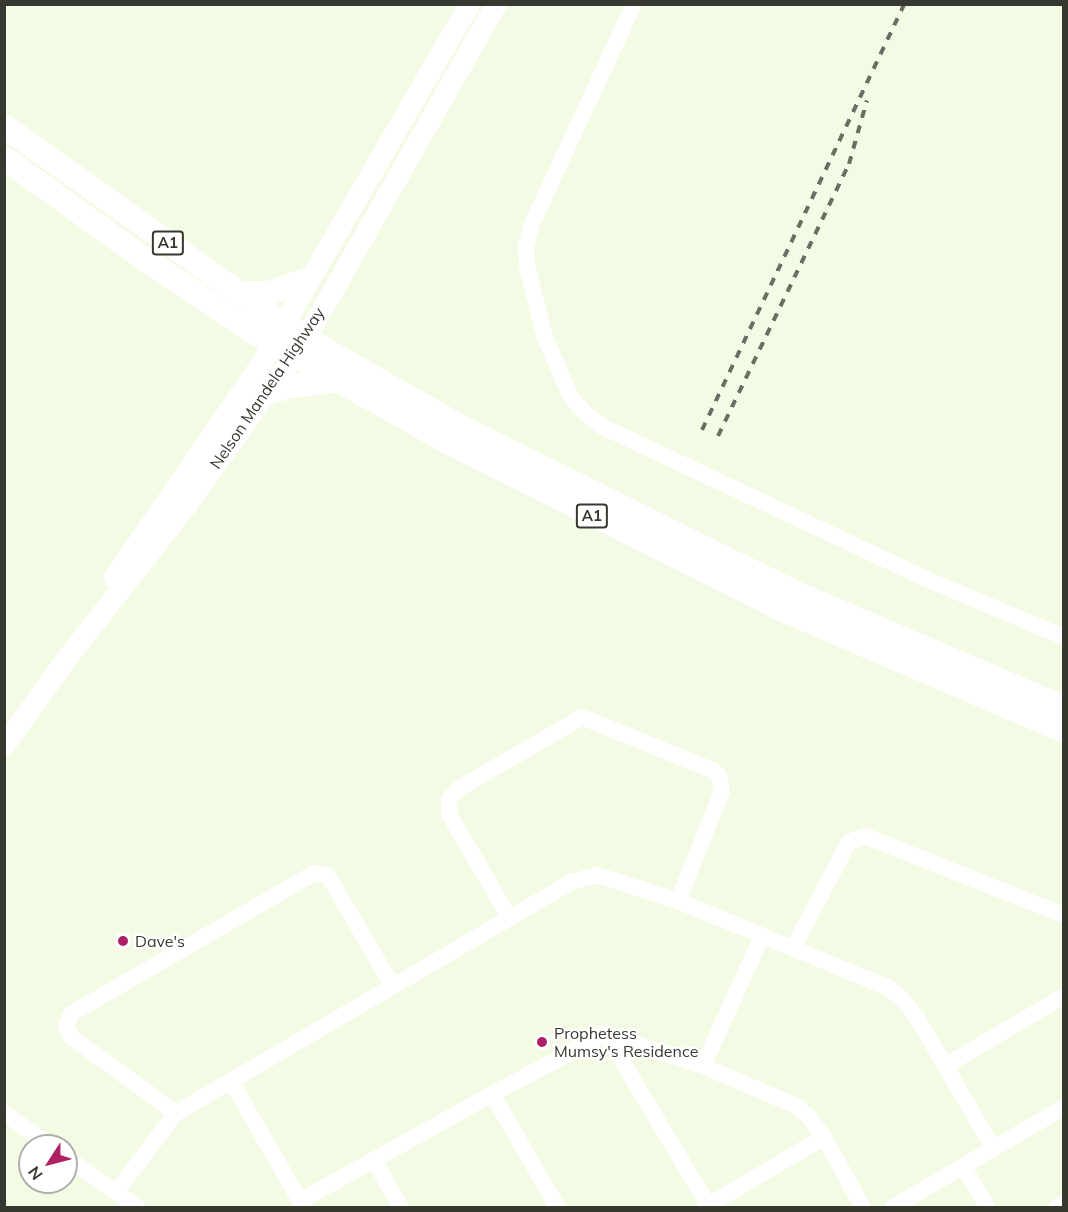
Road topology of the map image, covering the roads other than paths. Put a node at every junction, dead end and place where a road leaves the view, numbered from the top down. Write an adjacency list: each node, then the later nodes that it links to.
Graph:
1 (469, 4): 8 (main road, Nelson Mandela Highway)
2 (496, 4): 10 (main road, Nelson Mandela Highway)
3 (634, 4): 13 (street)
4 (4, 126): 9 (highway, A1)
5 (4, 158): 7 (highway, A1)
6 (4, 167): 7 (street)
7 (45, 188): 10 (highway, A1)
8 (309, 279): 9 (highway); 10 (main road, Nelson Mandela Highway)
9 (239, 294): 10 (highway, A1)
10 (289, 340): 11 (highway, A1); 12 (main road, Nelson Mandela Highway); 14 (main road, Nelson Mandela Highway); 15 (highway, A1)
11 (336, 381): 12 (highway); 16 (highway, A1)
12 (267, 393): 14 (main road, Nelson Mandela Highway)
13 (1064, 637)
14 (62, 658): 17 (main road); 18 (main road)
15 (1064, 708)
16 (1064, 731)
17 (4, 732)
18 (4, 745)
19 (678, 901): 21 (street); 21 (street); 22 (street)
20 (1064, 915): 23 (street)
21 (509, 917): 24 (street)
22 (762, 936): 23 (street); 27 (street)
23 (793, 948): 28 (street)
24 (392, 985): 29 (street); 33 (street)
25 (1064, 996): 28 (street)
26 (606, 1034): 27 (street); 30 (street); 43 (street)
27 (703, 1066): 35 (street)
28 (945, 1066): 36 (street)
29 (231, 1081): 33 (street); 42 (street)
30 (492, 1094): 37 (street); 46 (street)
31 (1064, 1107): 36 (street)
32 (4, 1113): 34 (street)
33 (176, 1113): 40 (street)
34 (34, 1134)
35 (824, 1137): 43 (street); 47 (street)
36 (993, 1148): 39 (street)
37 (374, 1160): 42 (street); 45 (street)
38 (78, 1165): 40 (street)
39 (963, 1166): 48 (street); 49 (street)
40 (116, 1192): 44 (street)
41 (1064, 1203): 50 (street)
42 (302, 1204)
43 (706, 1206)
44 (138, 1208)
45 (401, 1208)
46 (558, 1208)
47 (863, 1208)
48 (892, 1208)
49 (988, 1208)
50 (1056, 1208)

